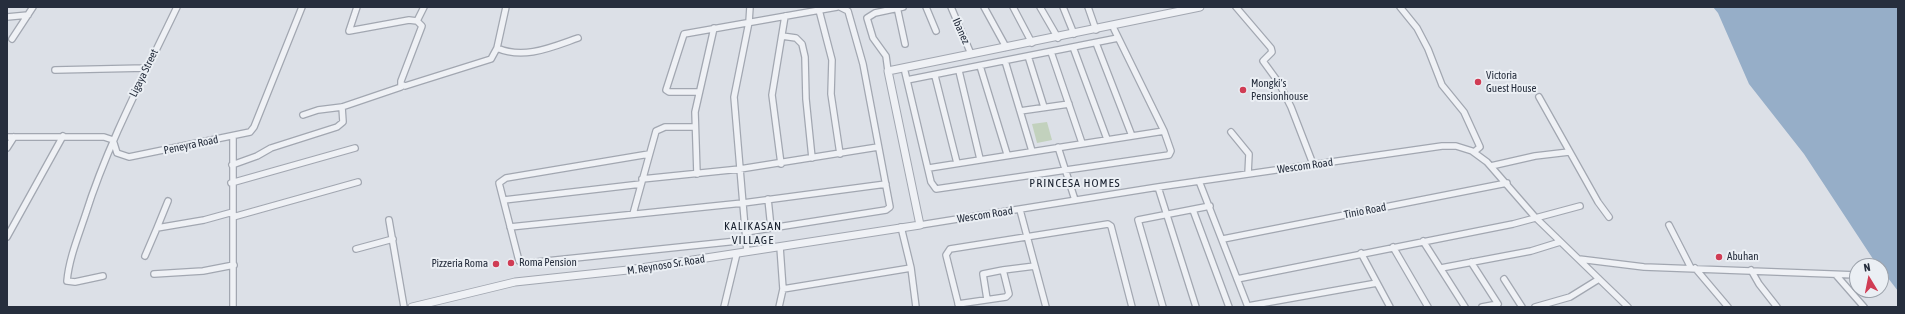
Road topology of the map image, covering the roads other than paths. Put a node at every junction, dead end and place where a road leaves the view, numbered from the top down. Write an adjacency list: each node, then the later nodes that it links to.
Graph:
1 (33, 7): 23 (street)
2 (177, 7): 49 (street, Ligaya Street)
3 (302, 7): 68 (street, Peneyra Road)
4 (357, 7): 26 (street)
5 (424, 7): 26 (street)
6 (506, 7): 43 (street)
7 (750, 7): 27 (street)
8 (837, 7): 22 (street)
9 (840, 7): 78 (street)
10 (899, 7): 40 (street); 51 (street)
11 (926, 7): 31 (street)
12 (951, 7): 45 (street, Ibanez)
13 (984, 7): 41 (street)
14 (1013, 7): 38 (street)
15 (1040, 7): 35 (street)
16 (1063, 7): 32 (street)
17 (1088, 7): 30 (street)
18 (1200, 7): 21 (street)
19 (1236, 7): 89 (street)
20 (1400, 7): 80 (street)
21 (1182, 9): 30 (street)
22 (819, 10): 24 (street); 83 (street)
23 (28, 15): 25 (street); 37 (street)
24 (785, 16): 27 (street); 33 (street)
25 (7, 17)
26 (417, 21): 56 (street)
27 (749, 22): 28 (street); 93 (street)
28 (714, 28): 57 (street); 57 (street)
29 (1114, 29): 36 (street)
30 (1096, 30): 32 (street)
31 (936, 31)
32 (1074, 34): 35 (street)
33 (782, 36): 85 (street); 88 (street)
34 (578, 38): 43 (street)
35 (1058, 38): 38 (street)
36 (1118, 38): 39 (street); 65 (street)
37 (12, 39)
38 (1032, 43): 41 (street)
39 (1096, 43): 42 (street); 69 (street)
40 (906, 44)
41 (1006, 47): 45 (street)
42 (1074, 47): 44 (street); 72 (street)
43 (497, 48): 56 (street)
44 (1050, 52): 46 (street); 59 (street)
45 (971, 54): 51 (street)
46 (1028, 56): 47 (street); 61 (street)
47 (1005, 61): 48 (street); 62 (street)
48 (980, 66): 52 (street); 84 (street)
49 (146, 68): 50 (street); 73 (street, Ligaya Street)
50 (55, 70)
51 (888, 71): 119 (street)
52 (959, 71): 54 (street); 86 (street)
53 (905, 72): 55 (street)
54 (935, 76): 55 (street); 87 (street)
55 (907, 80): 92 (street)
56 (401, 84): 60 (street)
57 (698, 92): 64 (street)
58 (1539, 98): 81 (street)
59 (1069, 104): 61 (street); 74 (street)
60 (342, 107): 63 (street); 90 (street)
61 (1044, 107): 62 (street)
62 (1020, 111): 79 (street)
63 (303, 115)
64 (695, 127): 82 (street); 95 (street)
65 (1164, 130): 69 (street); 94 (street)
66 (1232, 132): 96 (street)
67 (63, 136): 71 (street); 73 (street); 127 (street)
68 (233, 136): 73 (street, Peneyra Road); 90 (street)
69 (1132, 136): 72 (street)
70 (7, 137): 71 (street)
71 (14, 137): 76 (street)
72 (1107, 139): 74 (street)
73 (113, 140): 152 (street, Ligaya Street)
74 (1082, 143): 75 (street)
75 (1058, 147): 79 (street); 94 (street)
76 (7, 148)
77 (355, 148): 100 (street)
78 (878, 148): 83 (street); 102 (street)
79 (1032, 151): 84 (street)
80 (1474, 152): 89 (street, Wescom Road); 91 (street, Wescom Road)
81 (1569, 152): 91 (street); 117 (street)
82 (649, 154): 97 (street); 106 (street)
83 (840, 154): 85 (street)
84 (1006, 154): 86 (street)
85 (812, 158): 88 (street)
86 (980, 159): 87 (street)
87 (957, 163): 92 (street)
88 (781, 164): 93 (street)
89 (1313, 164): 96 (street, Wescom Road)
90 (232, 165): 100 (street)
91 (1491, 166): 101 (street, Wescom Road)
92 (928, 168): 94 (street)
93 (740, 169): 95 (street); 108 (street)
94 (1065, 171): 107 (street)
95 (697, 174): 97 (street)
96 (1248, 174): 98 (street, Wescom Road)
97 (642, 181): 106 (street); 114 (street)
98 (1199, 181): 103 (street, Wescom Road); 109 (street)
99 (358, 182): 113 (street)
100 (231, 183): 113 (street)
101 (1507, 183): 116 (street, Wescom Road); 129 (street, Tinio Road)
102 (886, 184): 104 (street); 124 (street)
103 (1158, 187): 107 (street, Wescom Road); 115 (street)
104 (768, 199): 108 (street); 124 (street)
105 (168, 200): 123 (street)
106 (504, 200): 121 (street)
107 (1075, 200): 111 (street, Wescom Road)
108 (743, 203): 114 (street); 125 (street)
109 (1210, 206): 112 (street); 129 (street)
110 (1580, 206): 116 (street)
111 (1020, 210): 119 (street, Wescom Road); 126 (street)
112 (1193, 210): 115 (street); 171 (street)
113 (233, 214): 123 (street); 142 (street)
114 (633, 214): 121 (street)
115 (1166, 215): 169 (street); 170 (street)
116 (1534, 217): 131 (street); 132 (street, Wescom Road)
117 (1609, 217)
118 (389, 220): 128 (street)
119 (920, 225): 122 (street, M. Reynoso Sr. Road)
120 (1669, 225): 146 (street)
121 (510, 227): 130 (street)
122 (901, 227): 133 (street, M. Reynoso Sr. Road); 144 (street)
123 (157, 228): 139 (street)
124 (772, 228): 125 (street)
125 (746, 232): 130 (street)
126 (1028, 236): 143 (street); 159 (street); 168 (street)
127 (7, 237)
128 (393, 239): 135 (street); 162 (street)
129 (1223, 239): 153 (street)
130 (747, 240): 136 (street)
131 (1423, 241): 134 (street); 145 (street)
132 (1560, 242): 140 (street, Wescom Road); 141 (street)
133 (780, 247): 136 (street, M. Reynoso Sr. Road); 157 (street)
134 (1393, 247): 137 (street); 174 (street)
135 (356, 249)
136 (747, 252): 138 (street, M. Reynoso Sr. Road)
137 (1361, 253): 153 (street); 156 (street)
138 (737, 254): 163 (street, M. Reynoso Sr. Road); 164 (street)
139 (145, 256)
140 (1579, 259): 146 (street); 155 (street, Wescom Road)
141 (1471, 262): 145 (street); 160 (street)
142 (234, 265): 149 (street); 161 (street)
143 (1035, 266): 147 (street); 167 (street)
144 (911, 268): 157 (street); 166 (street)
145 (1441, 268): 175 (street)
146 (1693, 268): 148 (street); 180 (street)
147 (1003, 270): 158 (street); 158 (street)
148 (1751, 270): 150 (street); 181 (street)
149 (154, 274)
150 (1836, 275): 151 (street); 182 (street)
151 (1849, 275)
152 (103, 276)
153 (1238, 278): 172 (street)
154 (1504, 279): 177 (street)
155 (1599, 279): 178 (street); 179 (street, Wescom Road)
156 (1377, 283): 172 (street); 173 (street)
157 (783, 289): 165 (street)
158 (987, 299): 159 (street)
159 (958, 305)
160 (1499, 305): 176 (street)
161 (233, 307)
162 (404, 307)
163 (412, 307)
164 (724, 307)
165 (779, 307)
166 (916, 307)
167 (1046, 307)
168 (1132, 307)
169 (1163, 307)
170 (1196, 307)
171 (1229, 307)
172 (1248, 307)
173 (1390, 307)
174 (1428, 307)
175 (1465, 307)
176 (1482, 307)
177 (1522, 307)
178 (1535, 307)
179 (1628, 307)
180 (1728, 307)
181 (1777, 307)
182 (1864, 307)

